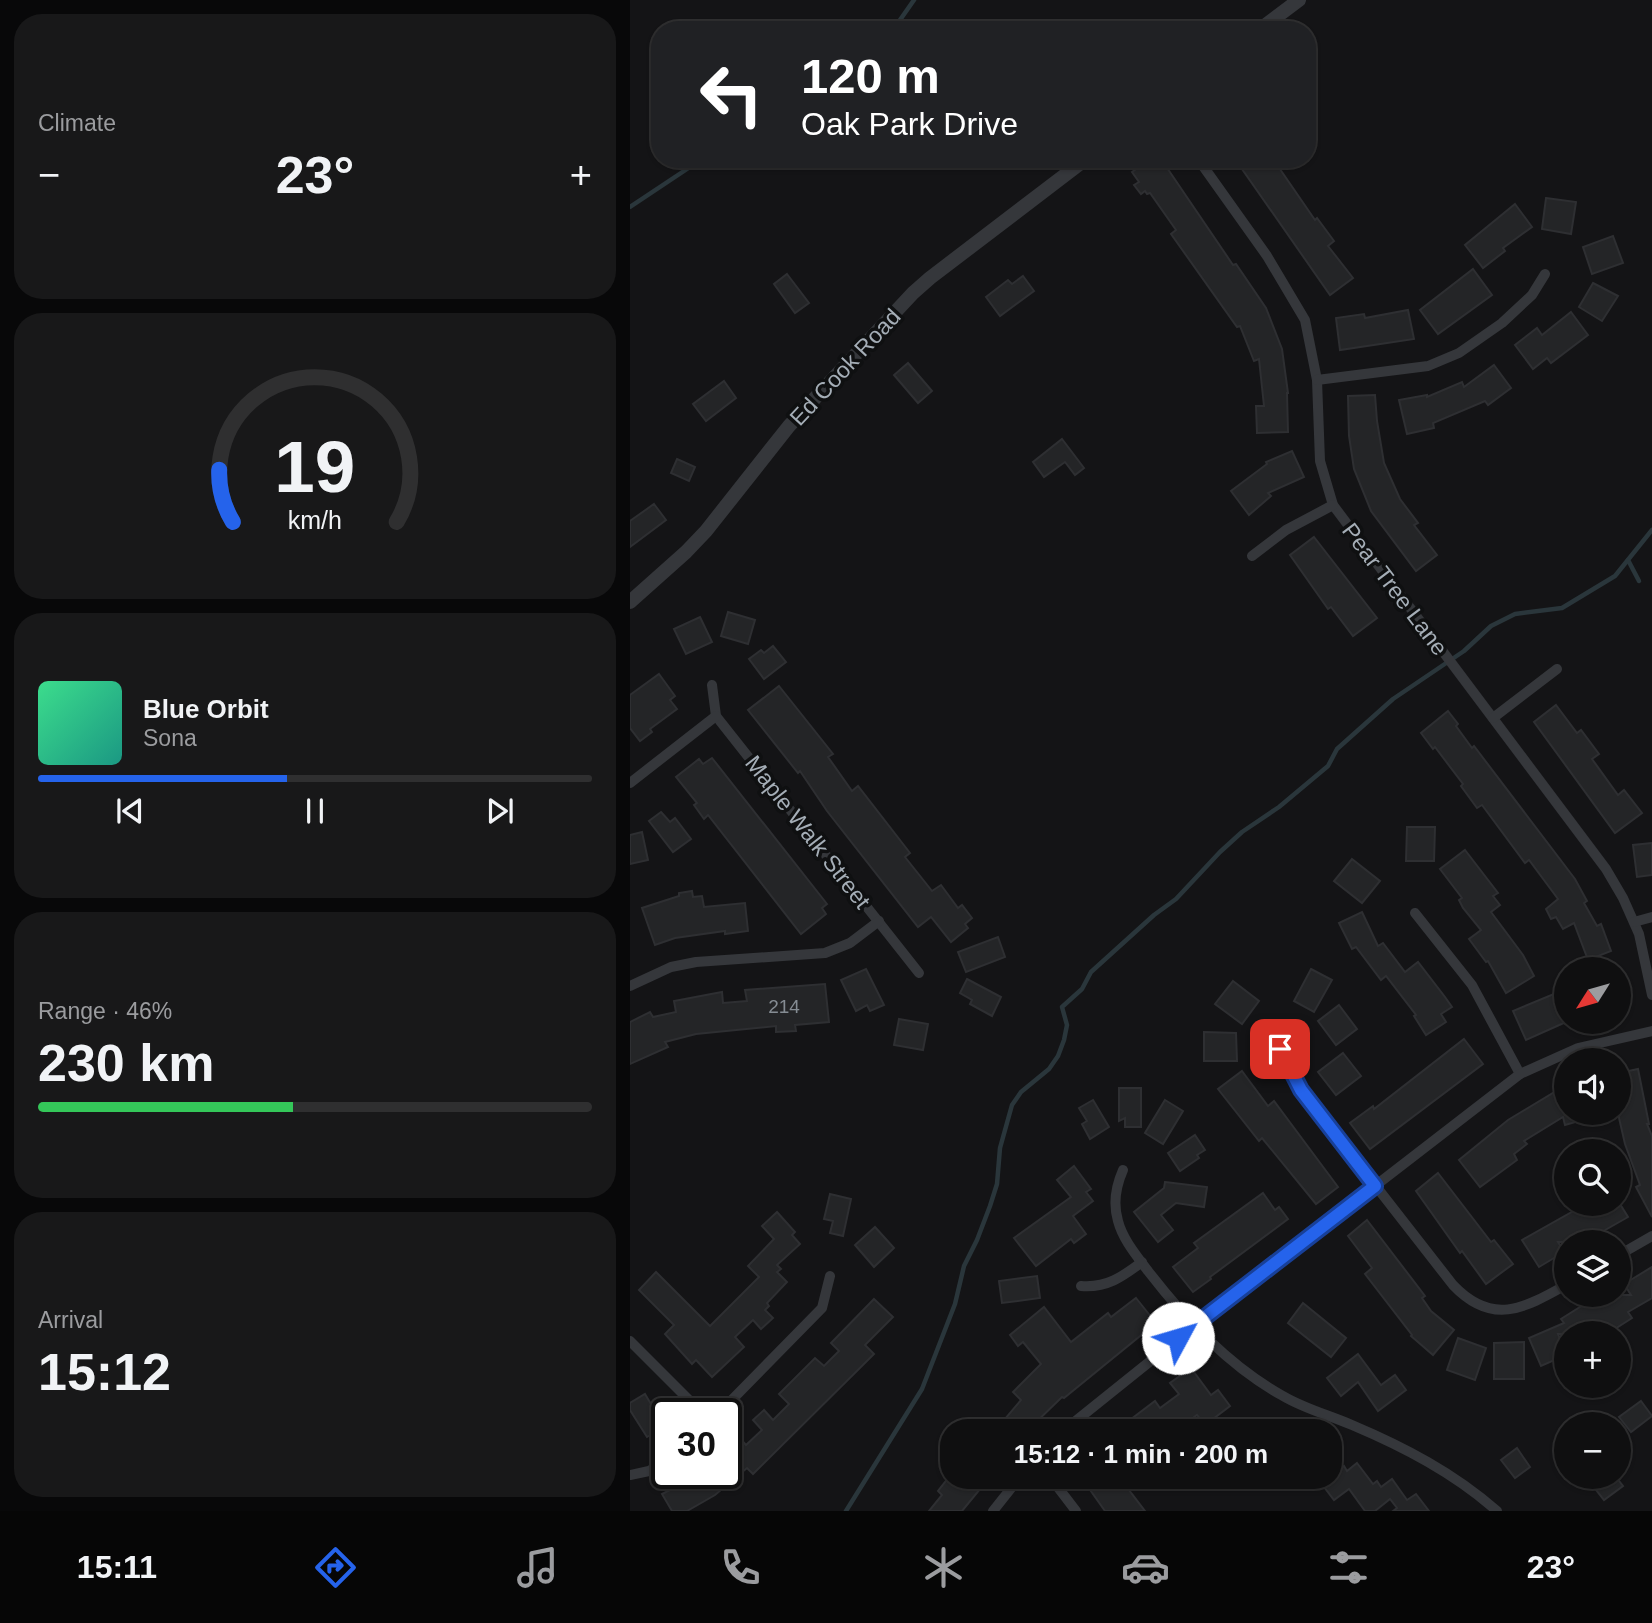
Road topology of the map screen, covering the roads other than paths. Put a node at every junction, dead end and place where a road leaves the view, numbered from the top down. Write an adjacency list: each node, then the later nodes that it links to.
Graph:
1 (1299, 0): 2 (street)
2 (1271, 21)
3 (1074, 168): 9 (street, Ed Cook Road)
4 (1204, 168): 6 (street, Pear Tree Lane)
5 (1545, 274): 6 (street)
6 (1317, 380): 7 (street, Pear Tree Lane)
7 (1333, 505): 8 (street); 13 (street, Pear Tree Lane)
8 (1252, 556)
9 (630, 602)
10 (1557, 669): 13 (street)
11 (712, 685): 12 (street)
12 (716, 716): 14 (street); 17 (street, Maple Walk Street)
13 (1493, 719): 18 (street, Pear Tree Lane)
14 (630, 783)
15 (1415, 913): 24 (street)
16 (1652, 917): 18 (street)
17 (879, 921): 19 (street, Maple Walk Street); 20 (street)
18 (1634, 922): 21 (street, Pear Tree Lane)
19 (919, 972)
20 (630, 986)
21 (1652, 995)
22 (1652, 1031): 24 (street)
23 (1280, 1049): 26 (street)
24 (1520, 1074): 26 (street)
25 (1122, 1170): 29 (street)
26 (1375, 1186): 32 (street); 33 (street)
27 (1652, 1236): 28 (street)
28 (1631, 1248)
29 (1142, 1262): 31 (street); 33 (street)
30 (830, 1276): 36 (street)
31 (1081, 1286)
32 (1554, 1291)
33 (1194, 1326): 37 (street); 44 (street)
34 (630, 1341): 35 (street)
35 (687, 1398)
36 (734, 1398)
37 (1078, 1419)
38 (651, 1470): 39 (street)
39 (630, 1475)
40 (1010, 1489): 42 (street)
41 (1059, 1489): 43 (street)
42 (993, 1511)
43 (1076, 1511)
44 (1497, 1511)

